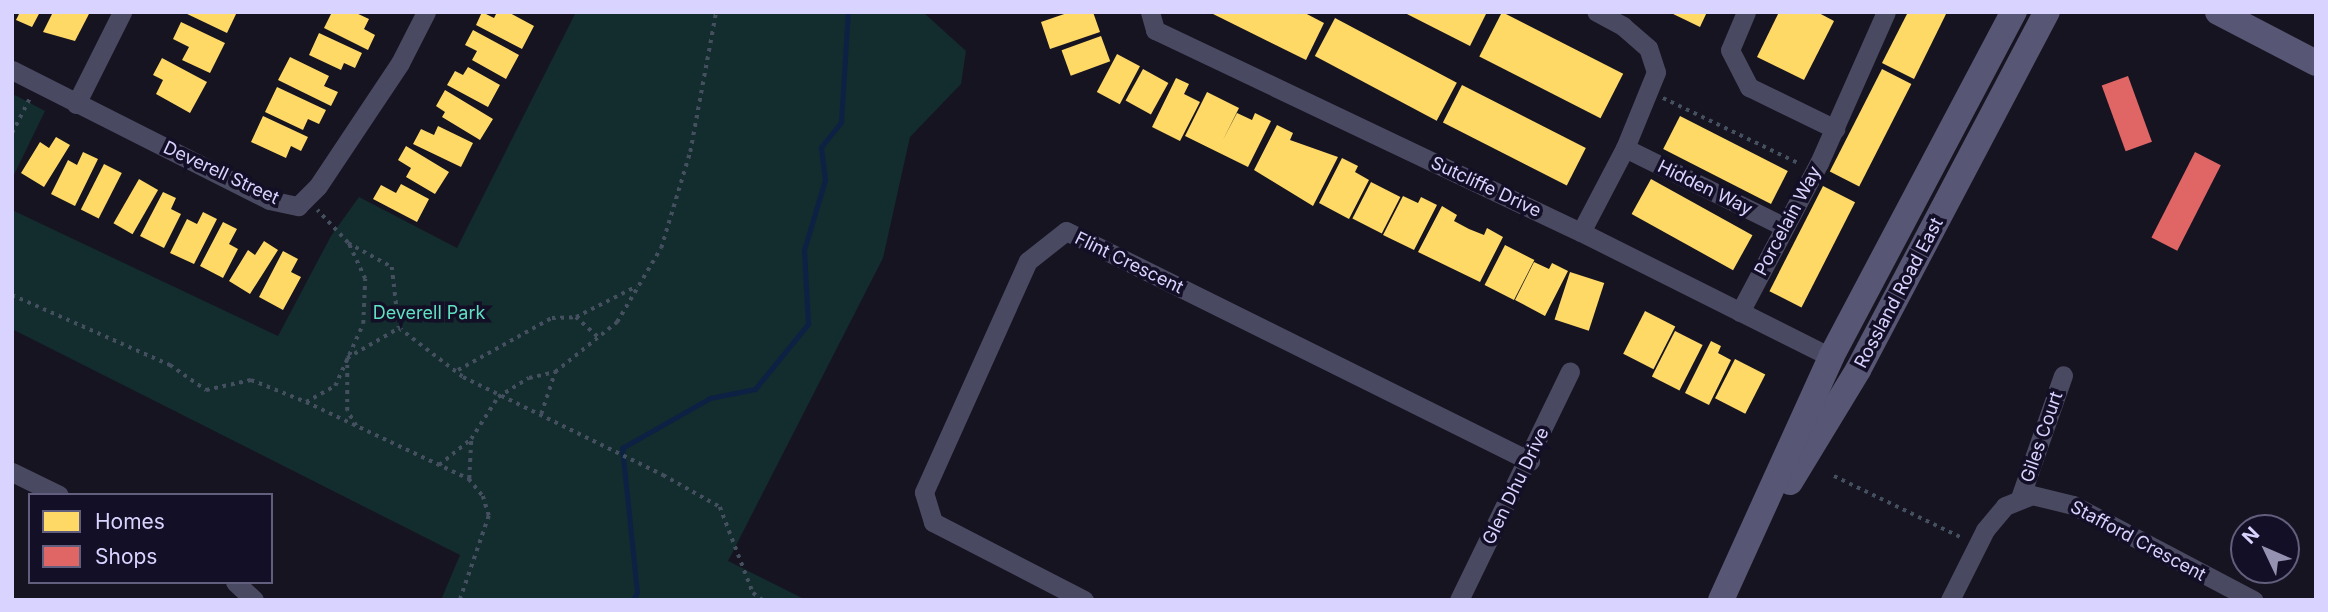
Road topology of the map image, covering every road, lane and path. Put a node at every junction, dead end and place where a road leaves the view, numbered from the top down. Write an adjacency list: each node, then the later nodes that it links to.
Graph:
1 (122, 12): 16 (street)
2 (426, 12): 21 (street, Deverell Street)
3 (716, 12): 25 (path)
4 (1150, 12): 23 (street, Sutcliffe Drive)
5 (1597, 12): 11 (street)
6 (1746, 12): 17 (street)
7 (1886, 12): 17 (street, Porcelain Way)
8 (2014, 12): 31 (main road, Rossland Road East)
9 (2047, 12): 50 (main road, Rossland Road East)
10 (2218, 12): 12 (main road)
11 (1626, 19): 15 (street)
12 (2316, 63)
13 (12, 70): 14 (street, Deverell Street)
14 (37, 83): 16 (street, Deverell Street); 18 (path)
15 (1648, 91): 19 (street); 20 (path)
16 (76, 104): 21 (street, Deverell Street)
17 (1835, 129): 20 (street, Porcelain Way)
18 (12, 133)
19 (1625, 148): 22 (street, Hidden Way); 23 (street)
20 (1815, 171): 22 (street, Porcelain Way)
21 (306, 198): 24 (path)
22 (1785, 227): 27 (street, Porcelain Way)
23 (1581, 232): 27 (street, Sutcliffe Drive)
24 (348, 243): 29 (path); 32 (path)
25 (640, 285): 28 (path); 30 (path)
26 (12, 295): 38 (path)
27 (1740, 312): 31 (street, Sutcliffe Drive)
28 (576, 317): 30 (path); 33 (path)
29 (399, 328): 32 (path); 33 (path)
30 (599, 338): 35 (path)
31 (1831, 357): 50 (main road, Rossland Road East)
32 (347, 358): 38 (path); 40 (path)
33 (458, 370): 37 (path)
34 (1570, 371): 42 (street, Glen Dhu Drive)
35 (555, 372): 37 (path); 39 (path)
36 (2063, 375): 48 (street, Giles Court)
37 (498, 397): 39 (path); 41 (path)
38 (306, 402): 40 (path)
39 (541, 414): 54 (path)
40 (356, 426): 43 (path)
41 (471, 439): 43 (path); 46 (path)
42 (1531, 461): 55 (street, Flint Crescent); 56 (street, Glen Dhu Drive)
43 (439, 465): 46 (path)
44 (12, 472): 47 (street)
45 (1834, 476): 49 (path)
46 (470, 479): 53 (path)
47 (55, 493)
48 (2020, 498): 49 (street); 59 (street, Stafford Crescent)
49 (1977, 545): 58 (street)
50 (1738, 567): 57 (main road, Rossland Road East)
51 (237, 584): 52 (street)
52 (254, 600)
53 (460, 600)
54 (763, 600)
55 (1084, 600)
56 (1460, 600)
57 (1721, 600)
58 (1951, 600)
59 (2253, 600)

